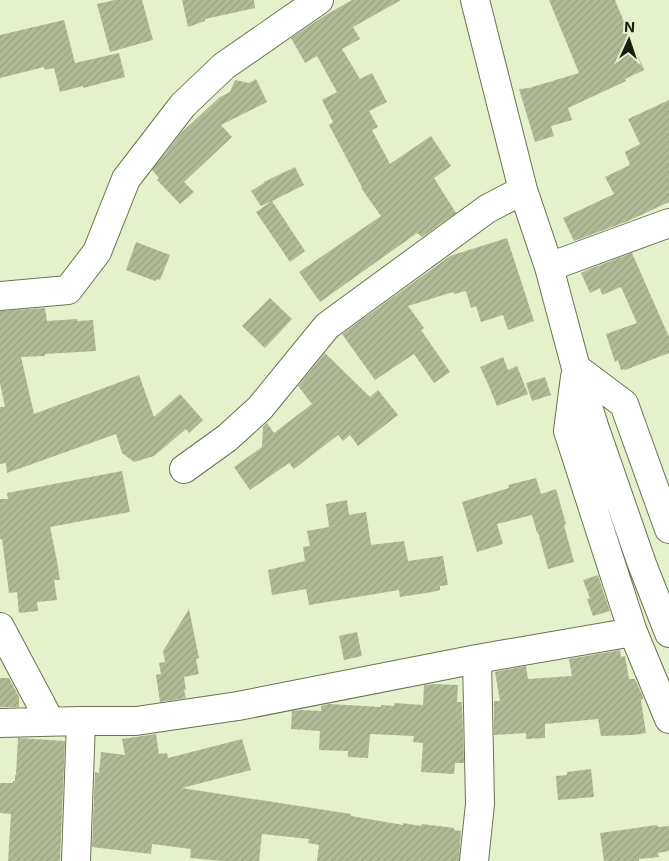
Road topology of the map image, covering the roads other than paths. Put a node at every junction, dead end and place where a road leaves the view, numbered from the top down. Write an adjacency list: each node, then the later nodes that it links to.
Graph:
1 (319, 0): 6 (street)
2 (474, 0): 3 (street)
3 (523, 190): 5 (street); 8 (street)
4 (669, 223): 5 (street)
5 (550, 267): 7 (street)
6 (0, 296)
7 (576, 368): 9 (street); 11 (street); 12 (street)
8 (184, 469)
9 (669, 529)
10 (0, 627): 16 (street)
11 (634, 632): 13 (street); 14 (street)
12 (669, 633)
13 (477, 660): 15 (street); 19 (street)
14 (669, 719)
15 (81, 721): 16 (street); 18 (street)
16 (50, 722): 17 (street)
17 (0, 723)
18 (76, 861)
19 (474, 861)

